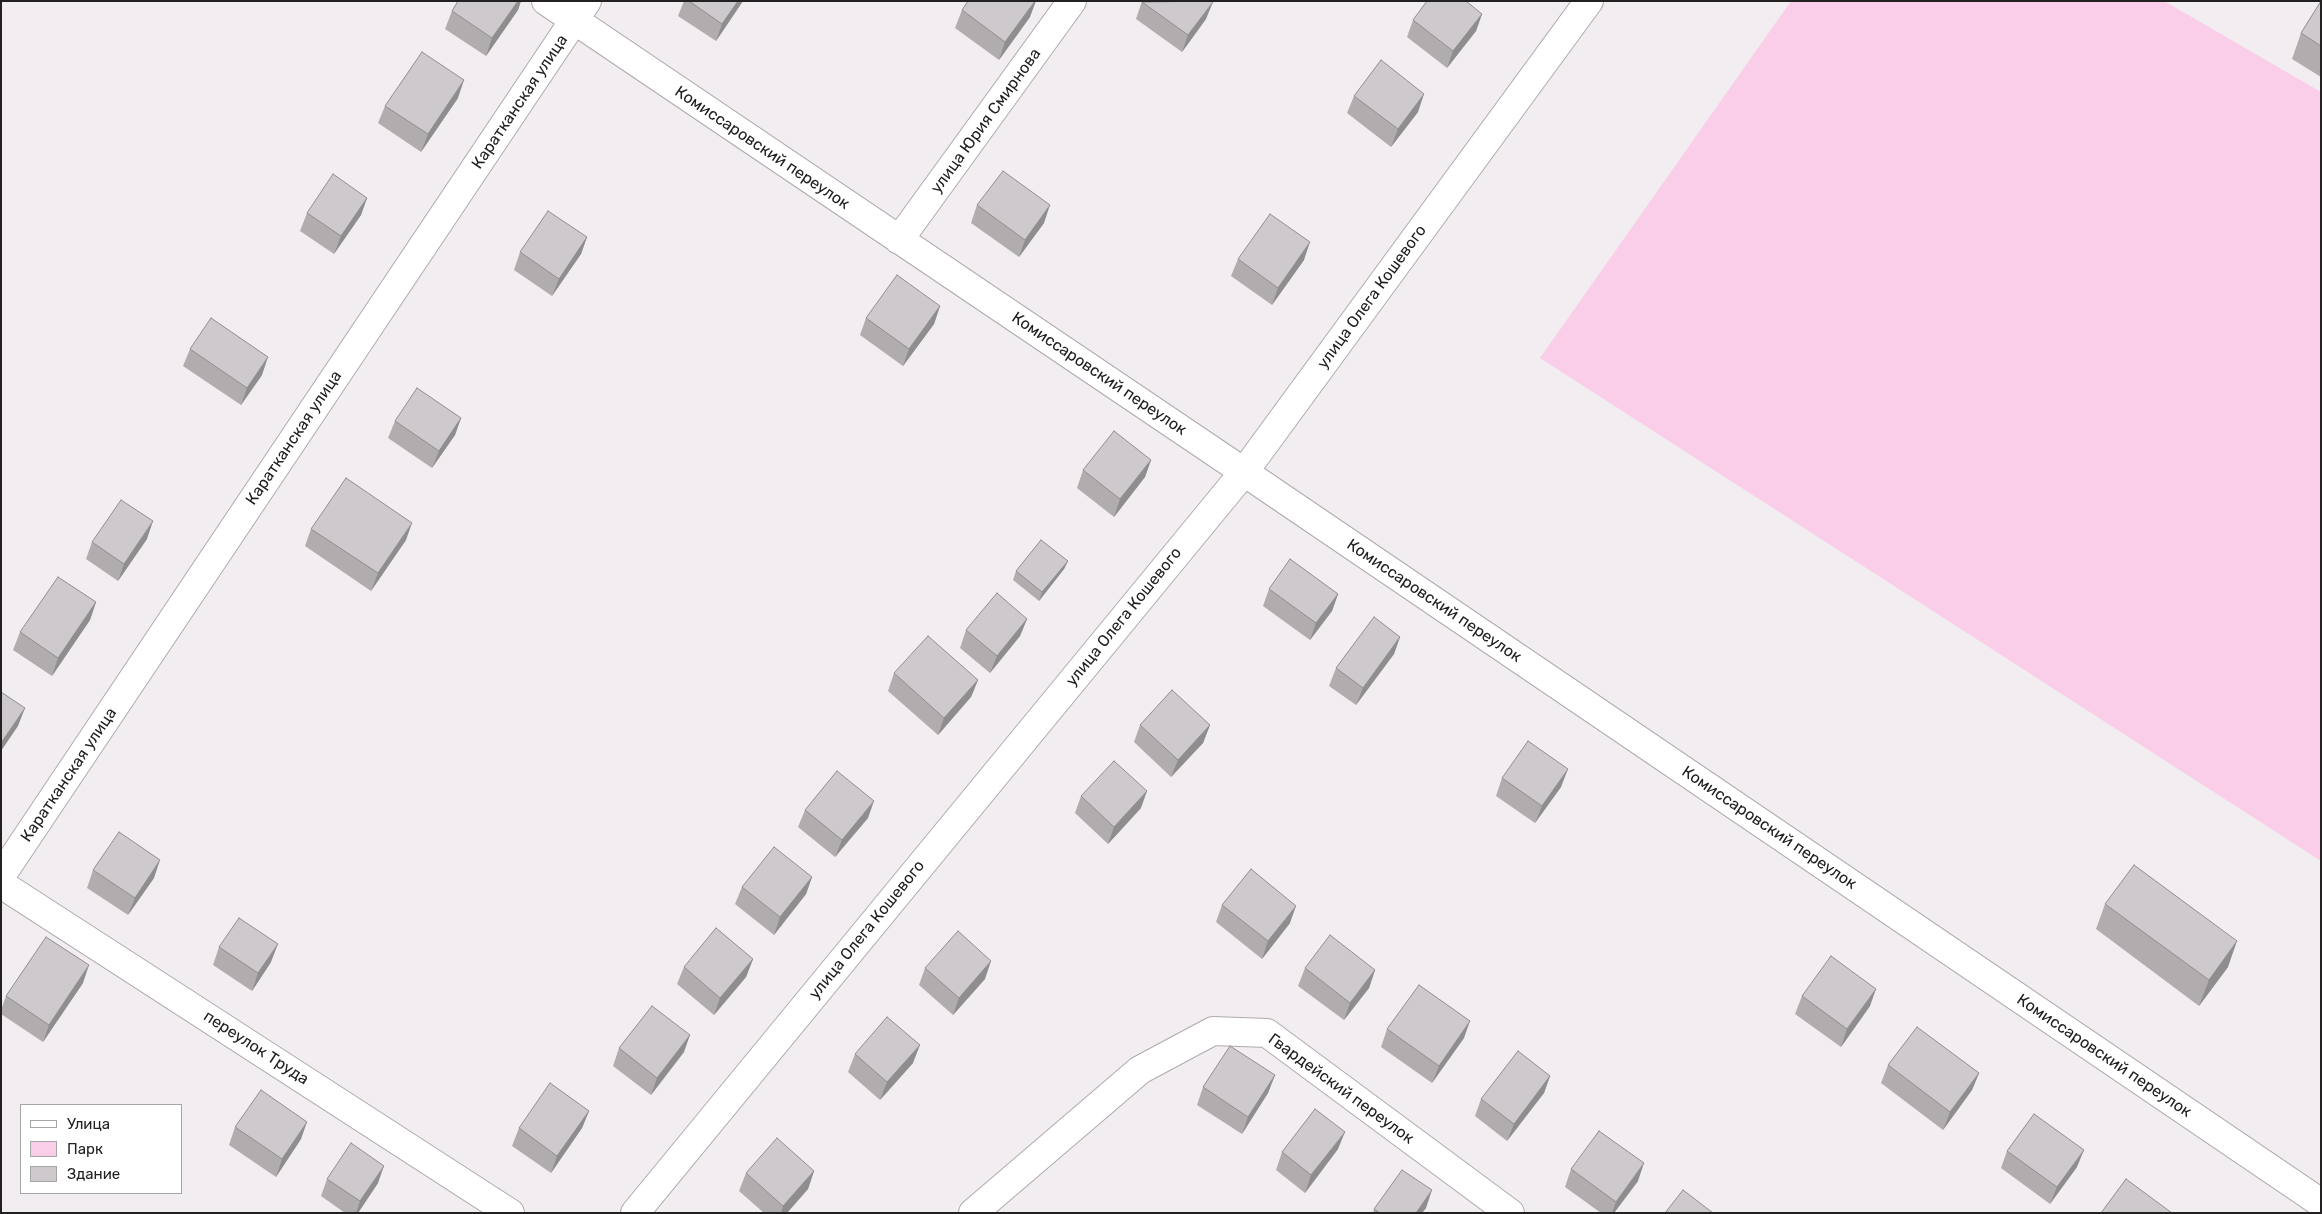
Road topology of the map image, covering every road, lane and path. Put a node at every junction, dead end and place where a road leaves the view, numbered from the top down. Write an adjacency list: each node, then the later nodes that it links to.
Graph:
1 (546, 1): 4 (street, Комиссаровский переулок)
2 (1072, 1): 5 (street, улица Юрия Смирнова)
3 (1589, 1): 6 (street, улица Олега Кошевого)
4 (581, 11): 5 (street, Комиссаровский переулок); 7 (street, Каратканская улица)
5 (899, 240): 6 (street, Комиссаровский переулок)
6 (1244, 472): 9 (street, Комиссаровский переулок); 11 (street, улица Олега Кошевого)
7 (1, 876)
8 (1, 884): 10 (street, переулок Труда)
9 (2321, 1203)
10 (510, 1213)
11 (634, 1213)
12 (973, 1213): 13 (street, Гвардейский переулок)
13 (1510, 1213)

